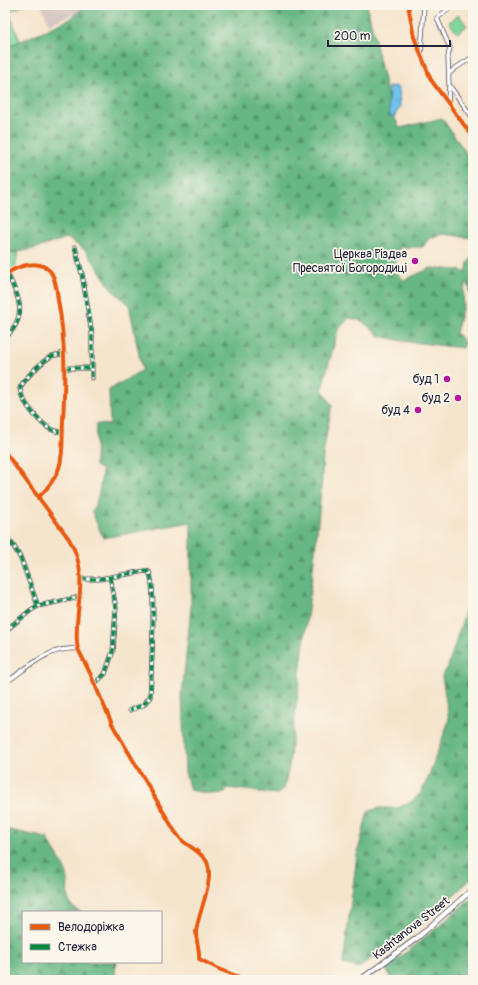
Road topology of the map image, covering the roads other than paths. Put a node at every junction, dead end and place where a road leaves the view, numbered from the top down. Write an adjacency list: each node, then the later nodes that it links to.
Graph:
1 (408, 5): 6 (street)
2 (424, 5): 6 (street)
3 (454, 5): 8 (street)
4 (468, 5): 5 (street)
5 (473, 11)
6 (421, 54): 10 (street)
7 (473, 57): 8 (street)
8 (449, 74): 9 (street)
9 (449, 85): 10 (street); 11 (street)
10 (448, 102): 12 (street)
11 (473, 118)
12 (473, 137)
13 (75, 247): 18 (street)
14 (6, 274): 15 (street); 16 (street)
15 (5, 338)
16 (65, 353): 17 (street); 20 (street)
17 (65, 368): 18 (street); 20 (street)
18 (92, 368): 19 (street)
19 (92, 378)
20 (63, 432): 22 (street)
21 (5, 452): 22 (street)
22 (38, 498): 25 (street)
23 (5, 535): 27 (street)
24 (110, 577): 25 (street); 31 (street); 32 (street)
25 (80, 579): 26 (street)
26 (80, 597): 27 (street); 29 (street)
27 (38, 606): 28 (street)
28 (5, 631)
29 (78, 649): 30 (street); 31 (street)
30 (5, 683)
31 (94, 684): 34 (street)
32 (130, 710)
33 (473, 890): 35 (main road, Kashtanova Street)
34 (247, 980)
35 (360, 980)

